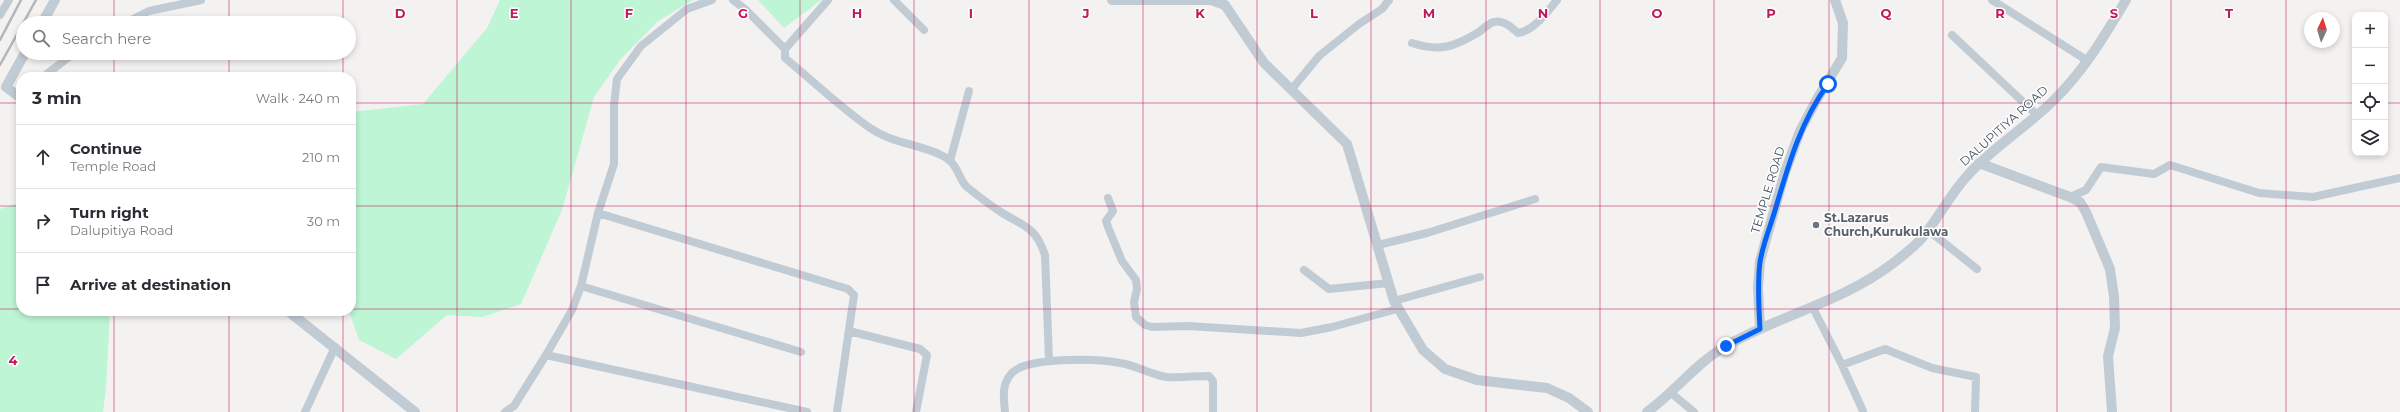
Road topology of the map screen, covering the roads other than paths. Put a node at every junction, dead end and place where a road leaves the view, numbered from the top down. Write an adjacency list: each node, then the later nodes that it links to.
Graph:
1 (9, 0): 14 (street)
2 (55, 0): 15 (street)
3 (201, 0): 16 (street)
4 (712, 0): 36 (street)
5 (733, 0): 20 (street)
6 (828, 0): 20 (street)
7 (894, 0): 17 (street)
8 (1112, 0): 26 (street)
9 (1389, 0): 26 (street)
10 (1557, 0): 19 (street)
11 (1835, 0): 47 (street, TEMPLE ROAD)
12 (1992, 0): 23 (street)
13 (2126, 0): 23 (street, DALUPITIYA ROAD)
14 (0, 15)
15 (46, 16)
16 (140, 16)
17 (924, 30)
18 (1952, 35): 29 (street)
19 (1412, 44)
20 (785, 49): 30 (street)
21 (20, 60): 25 (street)
22 (65, 60): 24 (street)
23 (2088, 61): 29 (street, DALUPITIYA ROAD)
24 (49, 72)
25 (3, 84): 28 (street)
26 (1291, 90): 38 (street)
27 (969, 91): 30 (street)
28 (16, 94)
29 (2038, 115): 31 (street, DALUPITIYA ROAD)
30 (950, 161): 52 (street)
31 (1979, 163): 33 (street); 37 (street, DALUPITIYA ROAD)
32 (2400, 178): 33 (street)
33 (2070, 197): 68 (street)
34 (1108, 198): 44 (street)
35 (1535, 199): 38 (street)
36 (598, 213): 43 (street); 48 (street)
37 (1928, 230): 39 (street); 45 (street, DALUPITIYA ROAD)
38 (1378, 245): 42 (street)
39 (1977, 269)
40 (1304, 270): 42 (street)
41 (1480, 277): 44 (street)
42 (1389, 283): 44 (street)
43 (581, 286): 50 (street); 51 (street)
44 (1395, 305): 64 (street)
45 (1813, 308): 47 (street, DALUPITIYA ROAD); 53 (street)
46 (295, 316): 49 (street)
47 (1760, 329): 54 (street, DALUPITIYA ROAD)
48 (849, 330): 60 (street); 61 (street)
49 (335, 347): 56 (street); 57 (street)
50 (801, 352)
51 (546, 356): 58 (street); 59 (street)
52 (1049, 362): 62 (street); 63 (street)
53 (1842, 365): 55 (street); 67 (street)
54 (1670, 392): 65 (street, DALUPITIYA ROAD); 66 (street)
55 (1863, 411)
56 (305, 412)
57 (415, 412)
58 (505, 412)
59 (807, 412)
60 (837, 412)
61 (916, 412)
62 (1005, 412)
63 (1213, 412)
64 (1588, 412)
65 (1647, 412)
66 (1694, 412)
67 (1975, 412)
68 (2112, 412)

